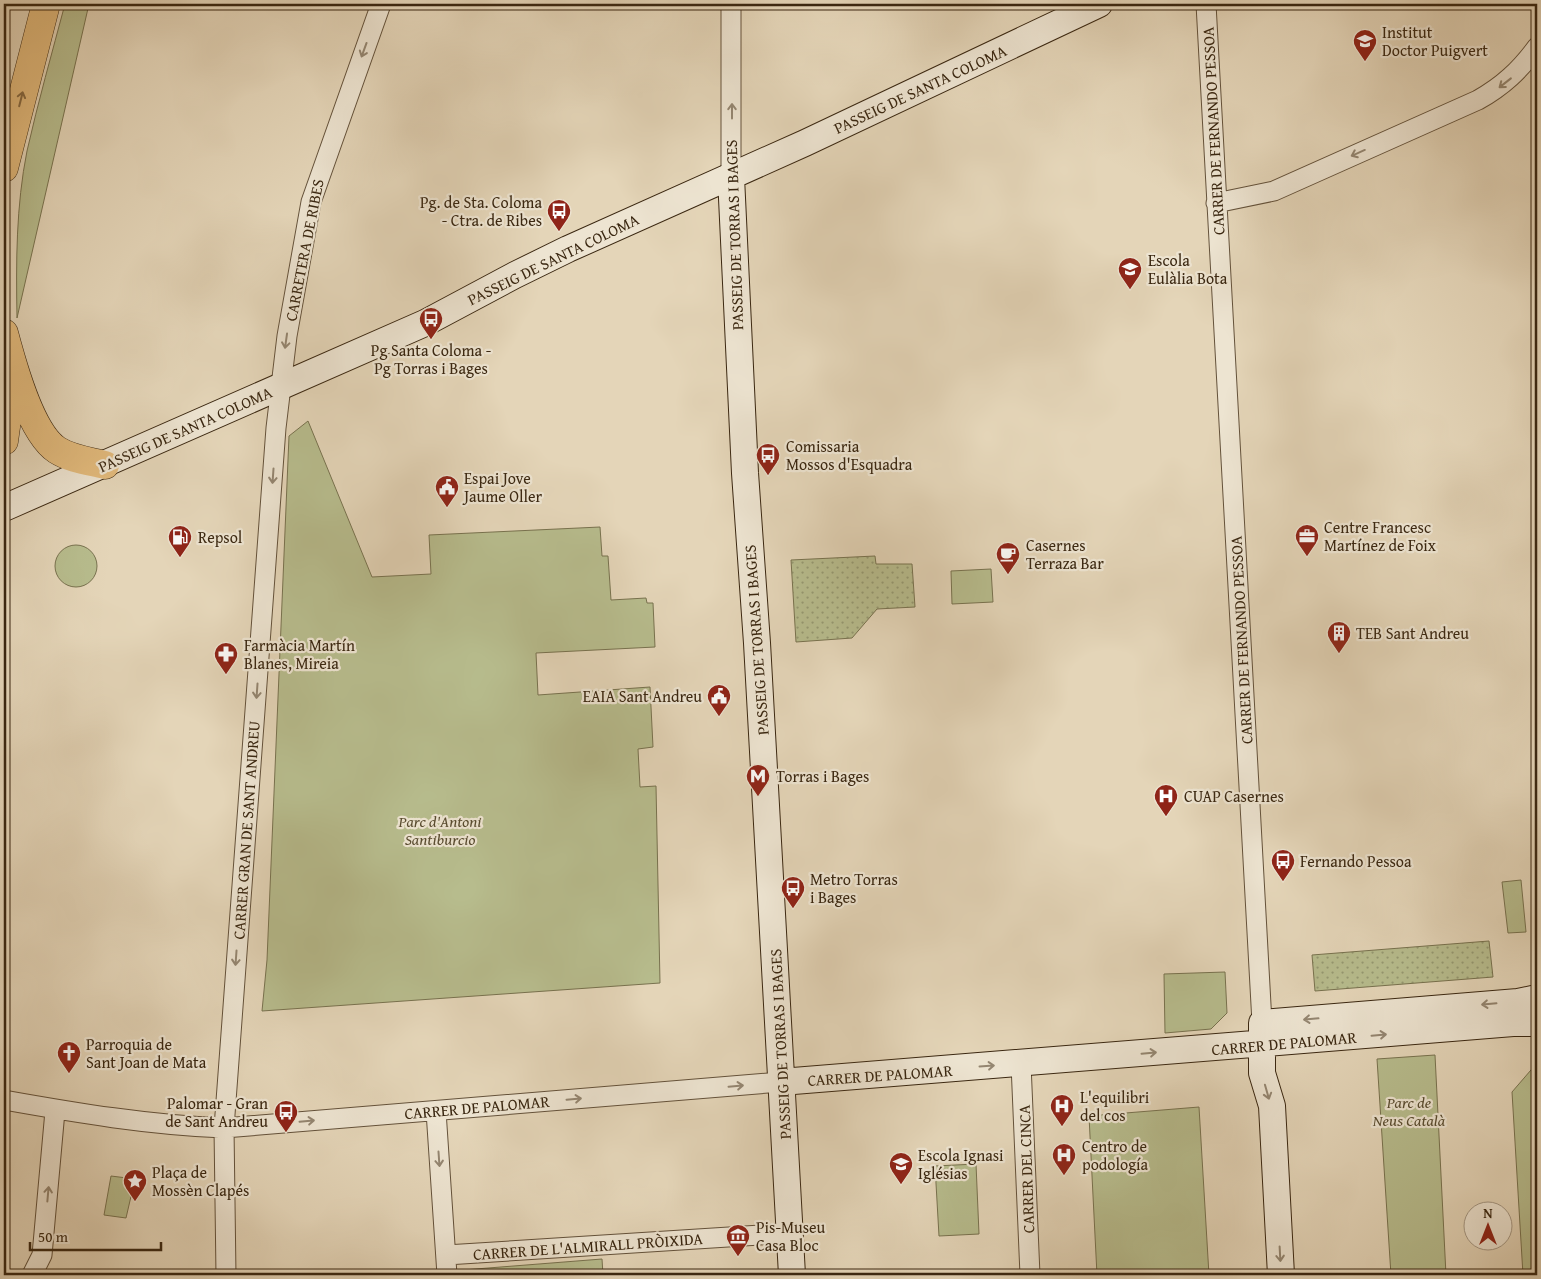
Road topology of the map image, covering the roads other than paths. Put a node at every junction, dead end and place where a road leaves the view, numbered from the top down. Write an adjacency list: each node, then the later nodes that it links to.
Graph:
1 (46, 4): 7 (main road, one-way to 1)
2 (381, 4): 11 (street, CARRETERA DE RIBES, one-way to 11)
3 (730, 4): 8 (street, PASSEIG DE TORRAS I BAGES, one-way to 3)
4 (1099, 4): 8 (street, PASSEIG DE SANTA COLOMA)
5 (1206, 4): 9 (street, CARRER DE FERNANDO PESSOA)
6 (1537, 48): 9 (street, one-way to 9)
7 (4, 173)
8 (731, 177): 11 (street, PASSEIG DE SANTA COLOMA); 19 (street, PASSEIG DE TORRAS I BAGES)
9 (1216, 203): 17 (street, CARRER DE FERNANDO PESSOA)
10 (4, 334): 12 (main road); 13 (main road)
11 (281, 386): 13 (street, PASSEIG DE SANTA COLOMA); 23 (street, CARRER GRAN DE SANT ANDREU, one-way to 23)
12 (4, 441)
13 (105, 465): 14 (street, PASSEIG DE SANTA COLOMA)
14 (4, 508)
15 (1537, 998): 17 (street, CARRER DE PALOMAR, one-way to 17)
16 (1537, 1023): 17 (street, CARRER DE PALOMAR, one-way to 16)
17 (1261, 1033): 18 (street, CARRER DE PALOMAR, one-way to 17); 31 (street, CARRER DE FERNANDO PESSOA, one-way to 31)
18 (1021, 1064): 19 (street, CARRER DE PALOMAR, one-way to 18); 30 (street, CARRER DEL CINCA)
19 (781, 1082): 22 (street, CARRER DE PALOMAR, one-way to 19); 24 (street, PASSEIG DE TORRAS I BAGES)
20 (4, 1100): 21 (street)
21 (55, 1111): 23 (street); 26 (street, one-way to 21)
22 (436, 1111): 23 (street, CARRER DE PALOMAR, one-way to 22); 25 (street, one-way to 25)
23 (224, 1128): 27 (street, CARRER GRAN DE SANT ANDREU)
24 (790, 1233): 25 (street, CARRER DE L'ALMIRALL PRÒIXIDA); 29 (street, PASSEIG DE TORRAS I BAGES)
25 (446, 1255): 28 (street)
26 (32, 1275)
27 (226, 1275)
28 (447, 1275)
29 (792, 1275)
30 (1030, 1275)
31 (1281, 1275)

